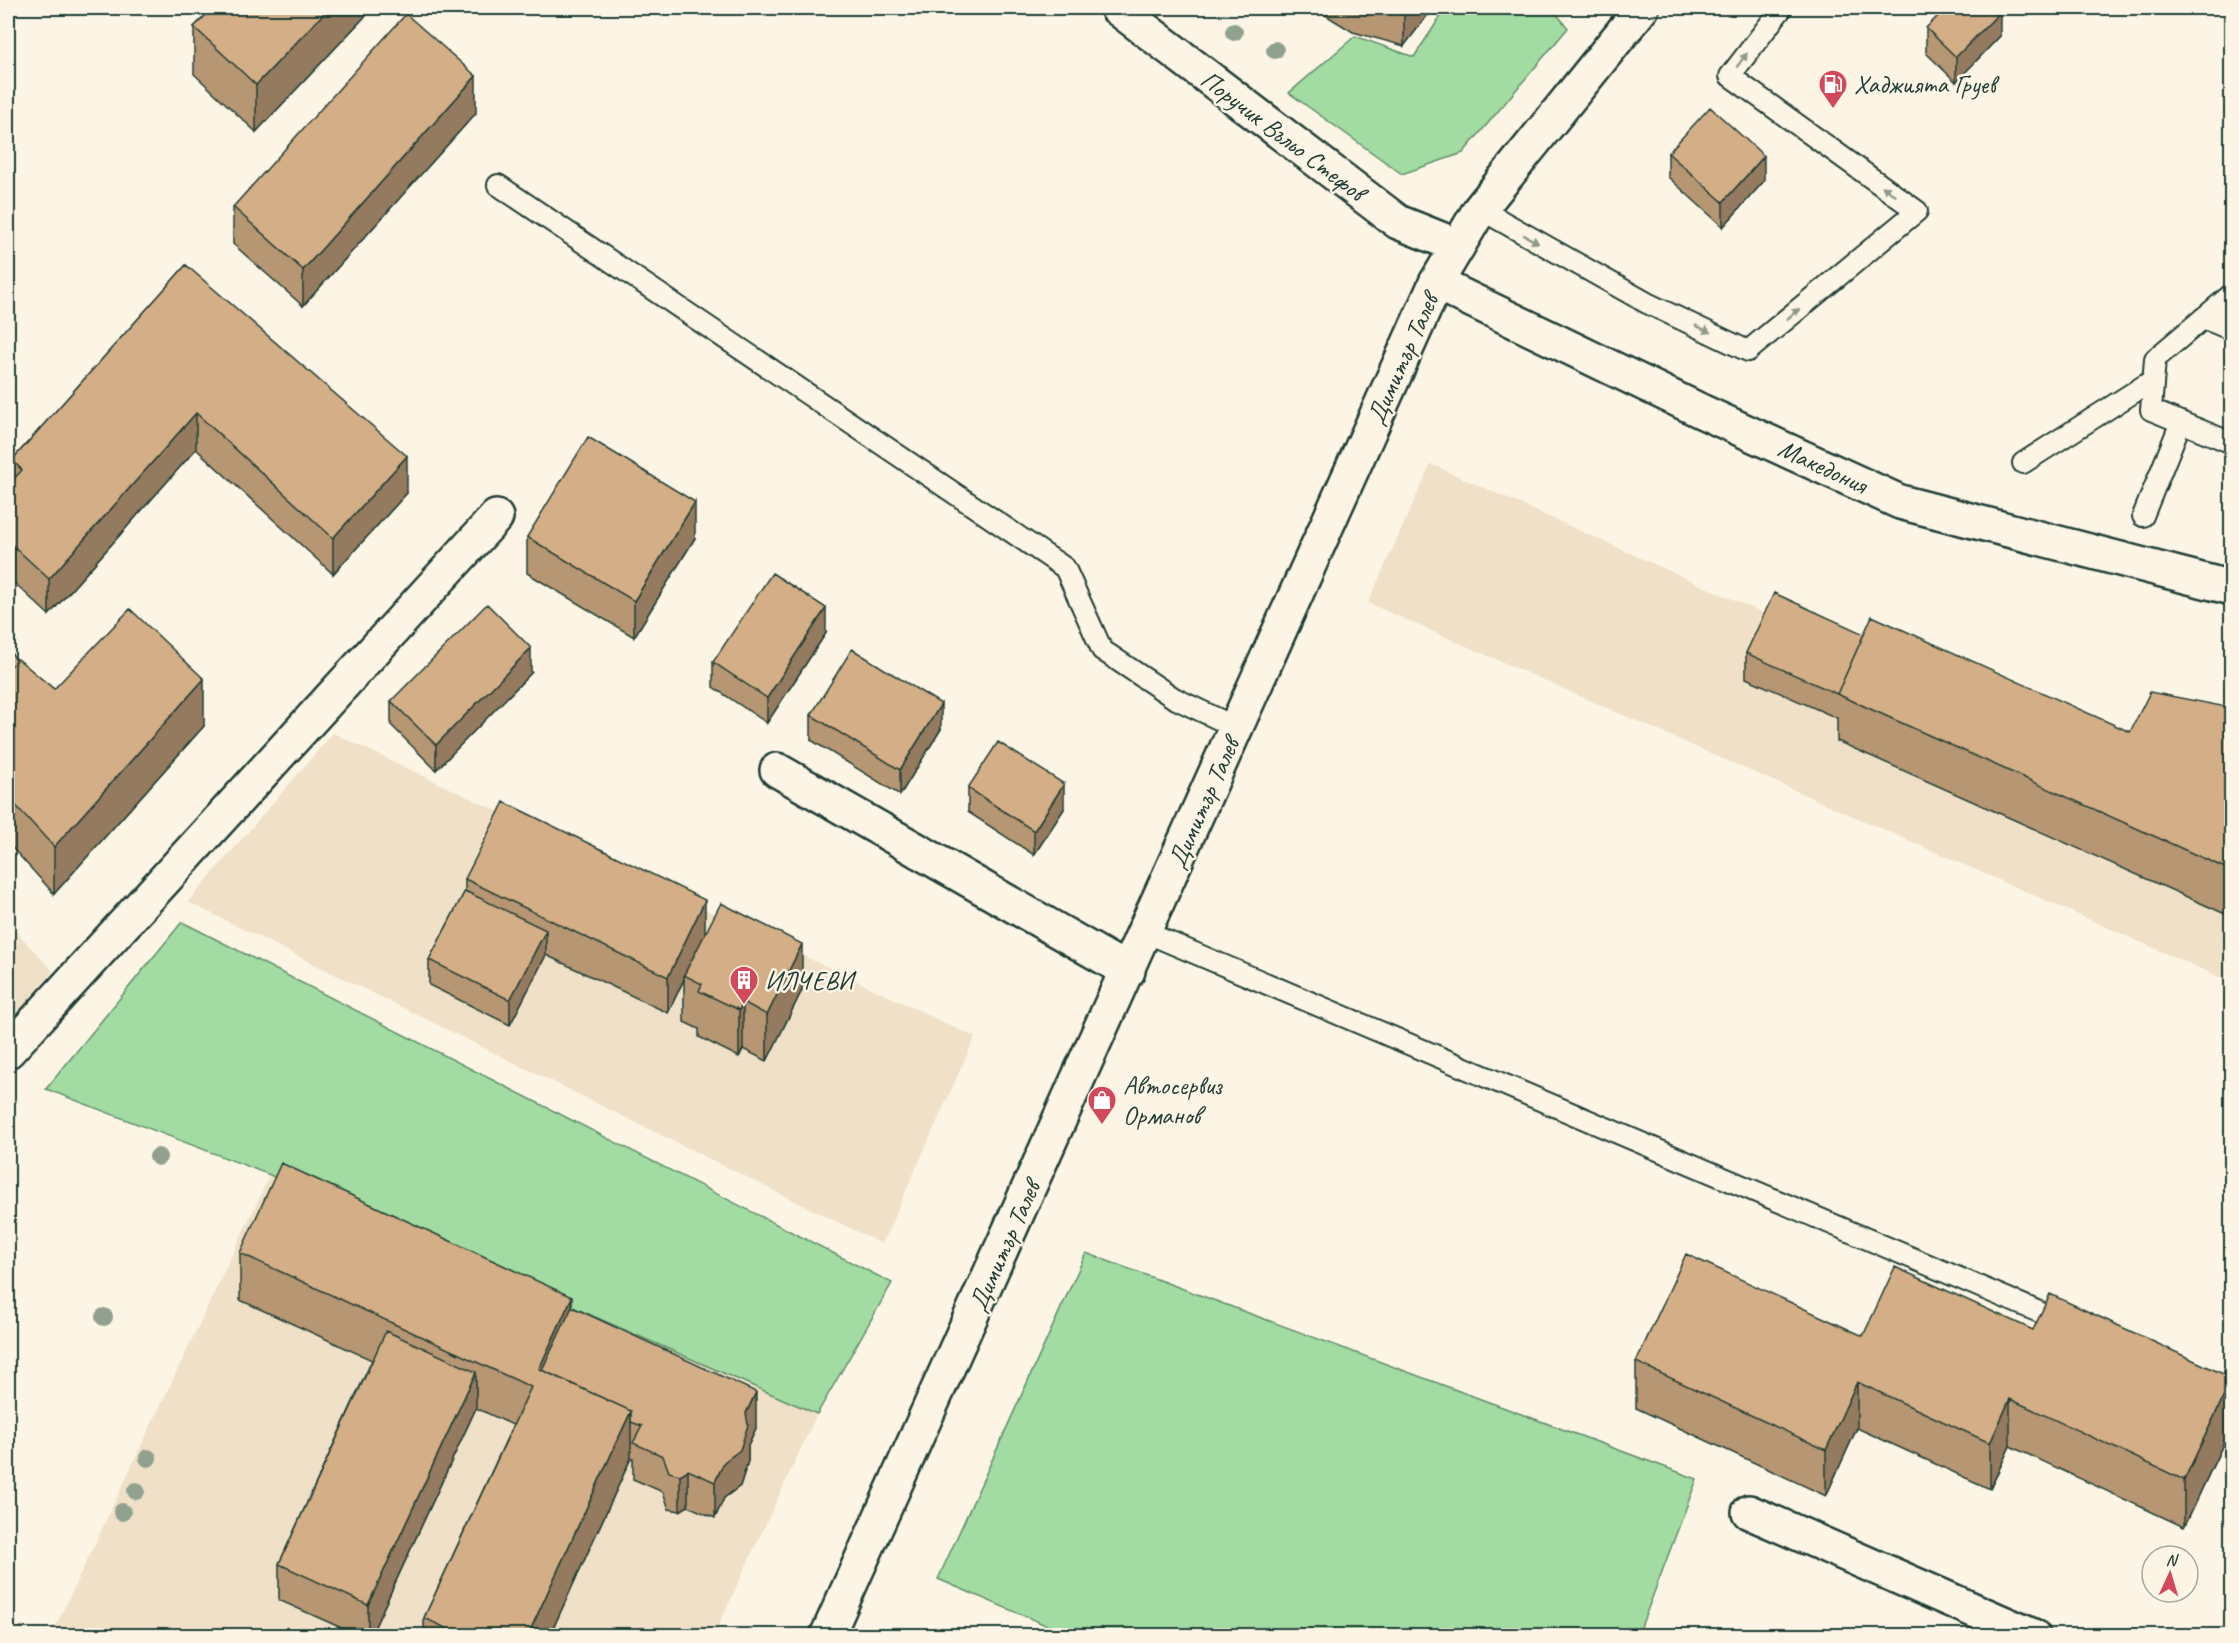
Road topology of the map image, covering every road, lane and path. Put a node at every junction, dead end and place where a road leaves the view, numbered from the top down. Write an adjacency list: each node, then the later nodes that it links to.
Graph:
1 (1117, 8): 6 (street, Поручик Въльо Стефов)
2 (1642, 8): 5 (street, Димитър Талев)
3 (1782, 8): 5 (lane, one-way to 3)
4 (498, 185): 18 (lane)
5 (1480, 209): 6 (street, Димитър Талев)
6 (1458, 246): 7 (street, Димитър Талев)
7 (1436, 283): 17 (street, Македония); 18 (street, Димитър Талев)
8 (2232, 294): 9 (lane)
9 (2203, 318): 10 (lane); 11 (lane)
10 (2232, 330)
11 (2153, 380): 12 (lane); 14 (lane)
12 (2181, 422): 13 (lane); 15 (lane)
13 (2232, 443)
14 (2023, 463)
15 (2143, 516)
16 (496, 517): 22 (street)
17 (2232, 588)
18 (1237, 728): 20 (street, Димитър Талев)
19 (777, 770): 21 (street)
20 (1145, 932): 21 (street, Димитър Талев); 23 (lane)
21 (1128, 971): 25 (street, Димитър Талев)
22 (8, 1052)
23 (2086, 1332)
24 (1749, 1512): 26 (street)
25 (827, 1635)
26 (2032, 1635)

